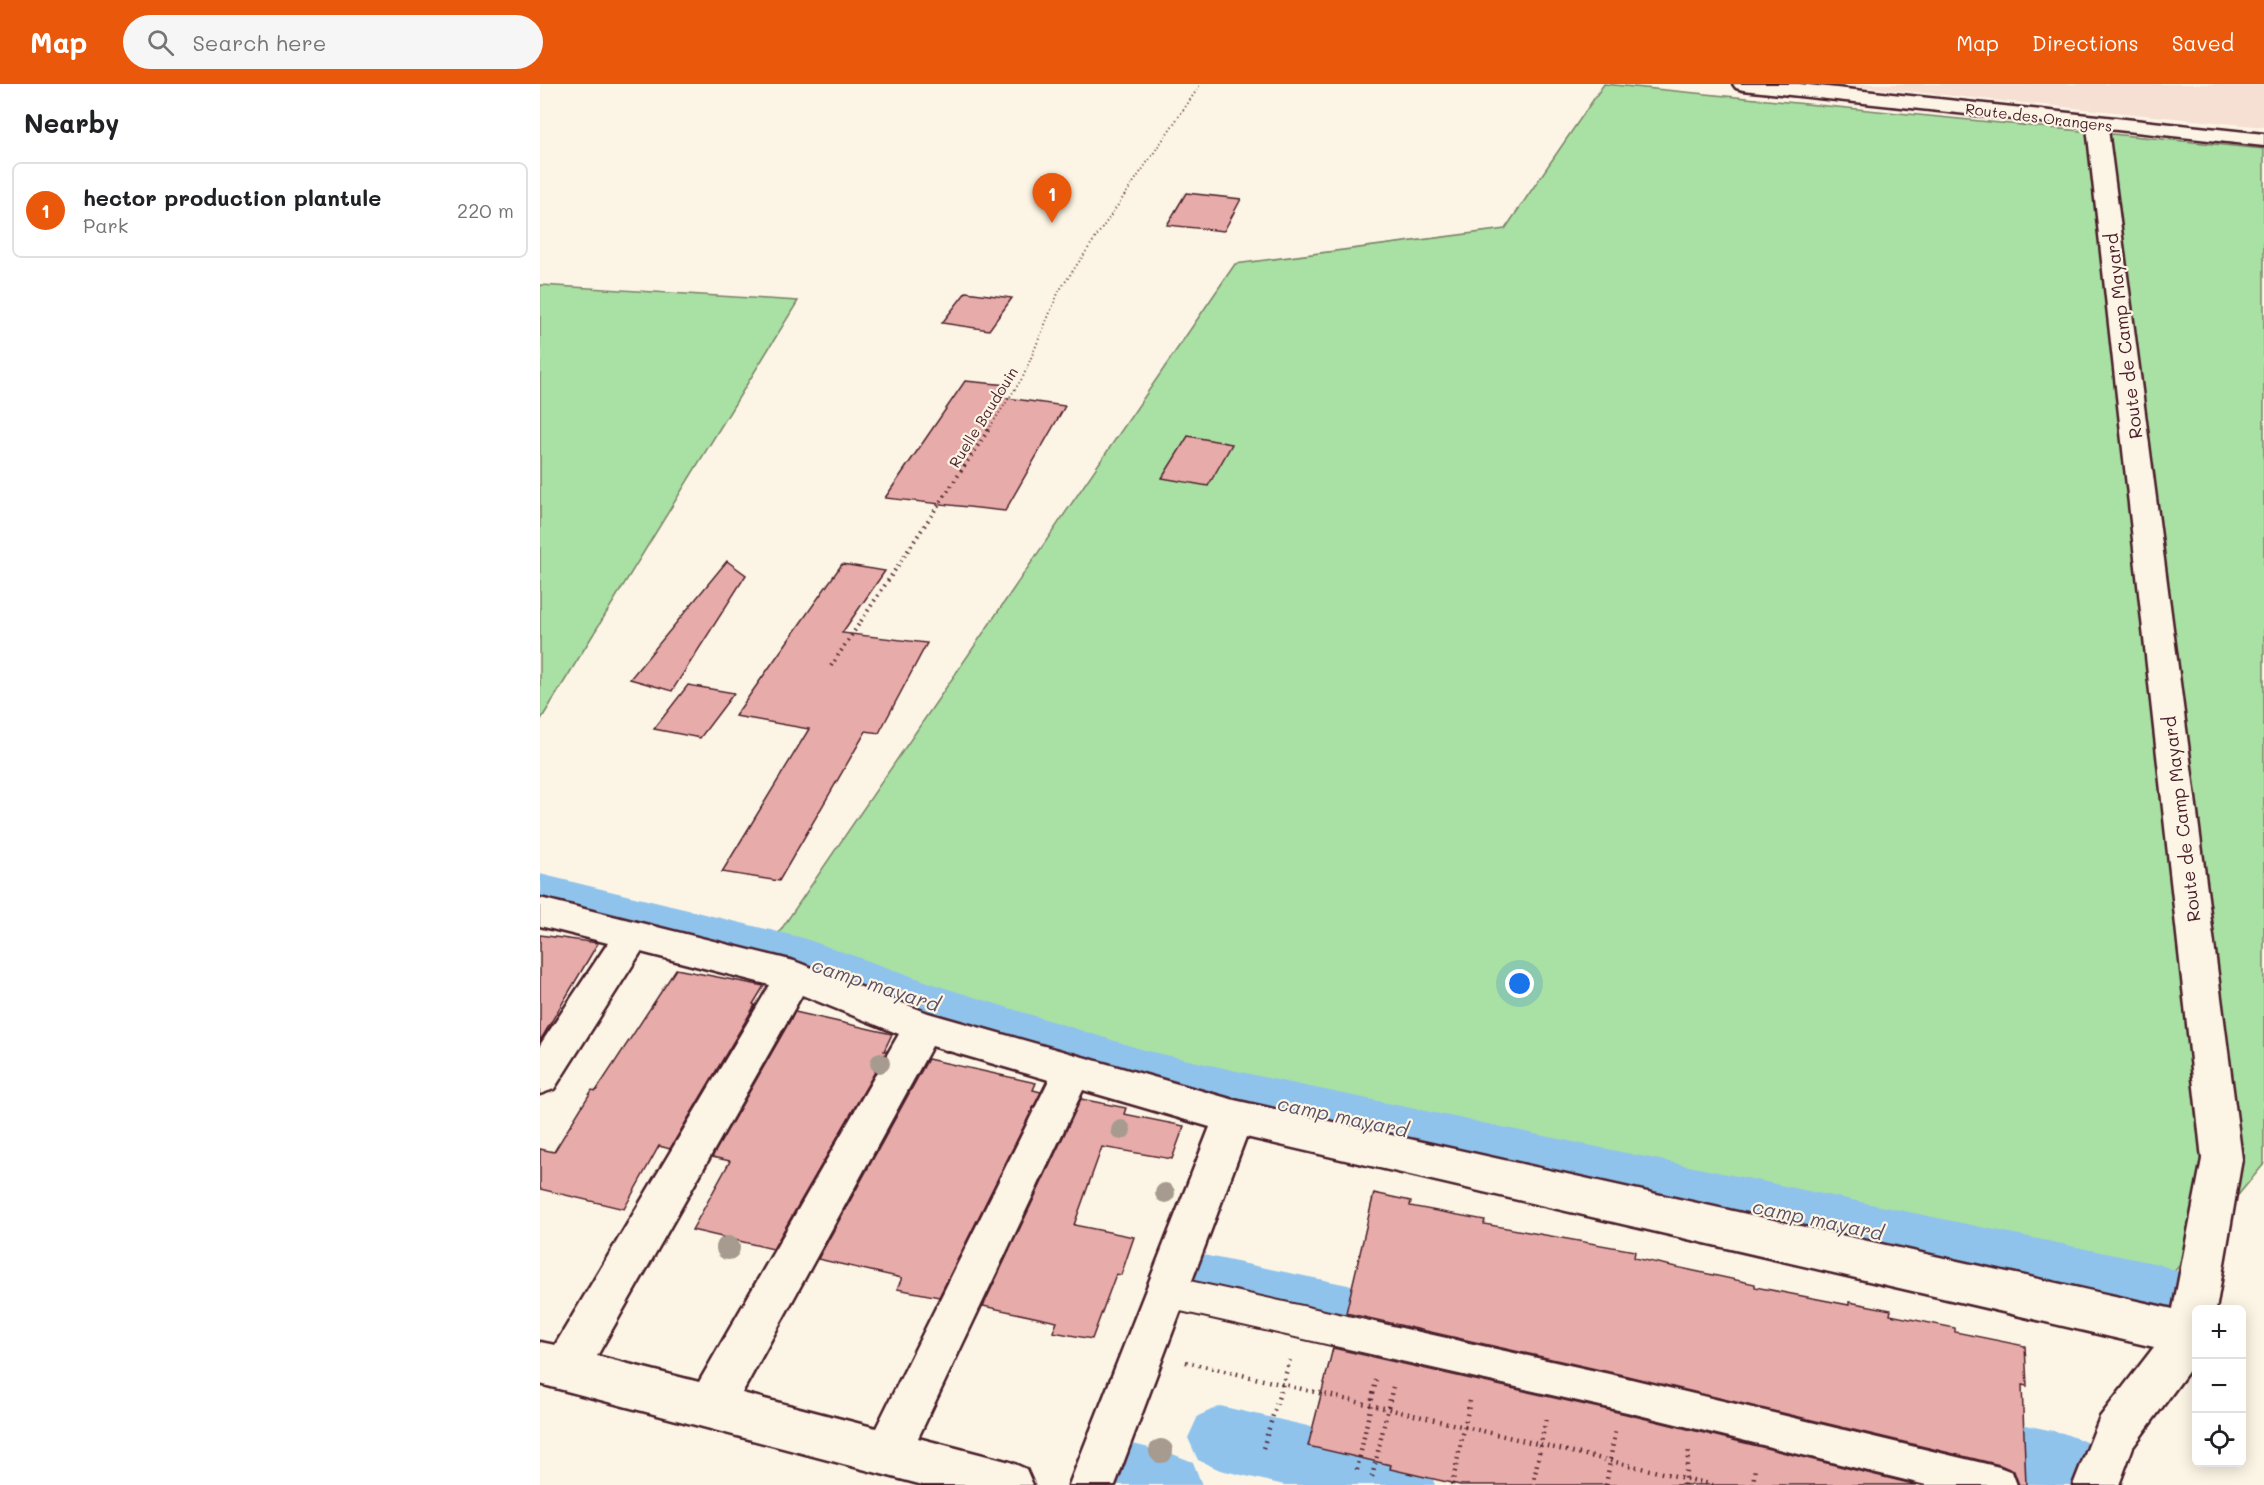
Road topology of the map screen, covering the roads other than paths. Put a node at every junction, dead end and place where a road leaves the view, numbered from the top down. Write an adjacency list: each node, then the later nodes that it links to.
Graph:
1 (1743, 84): 2 (street, Route des Orangers)
2 (2097, 124): 3 (street, Route des Orangers); 12 (street, Route de Camp Mayard)
3 (2264, 140)
4 (540, 912): 5 (street)
5 (633, 935): 6 (street); 9 (street)
6 (794, 975): 7 (street); 13 (street)
7 (924, 1027): 8 (street); 14 (street)
8 (1073, 1070): 10 (street); 15 (street)
9 (540, 1077)
10 (1234, 1117): 11 (street); 12 (street)
11 (1167, 1292): 17 (street); 18 (lane)
12 (2190, 1334): 19 (street, Route de Camp Mayard)
13 (552, 1366): 14 (street)
14 (710, 1407): 15 (street)
15 (887, 1453): 16 (street)
16 (1010, 1485)
17 (1092, 1485)
18 (1999, 1485)
19 (2096, 1485)

